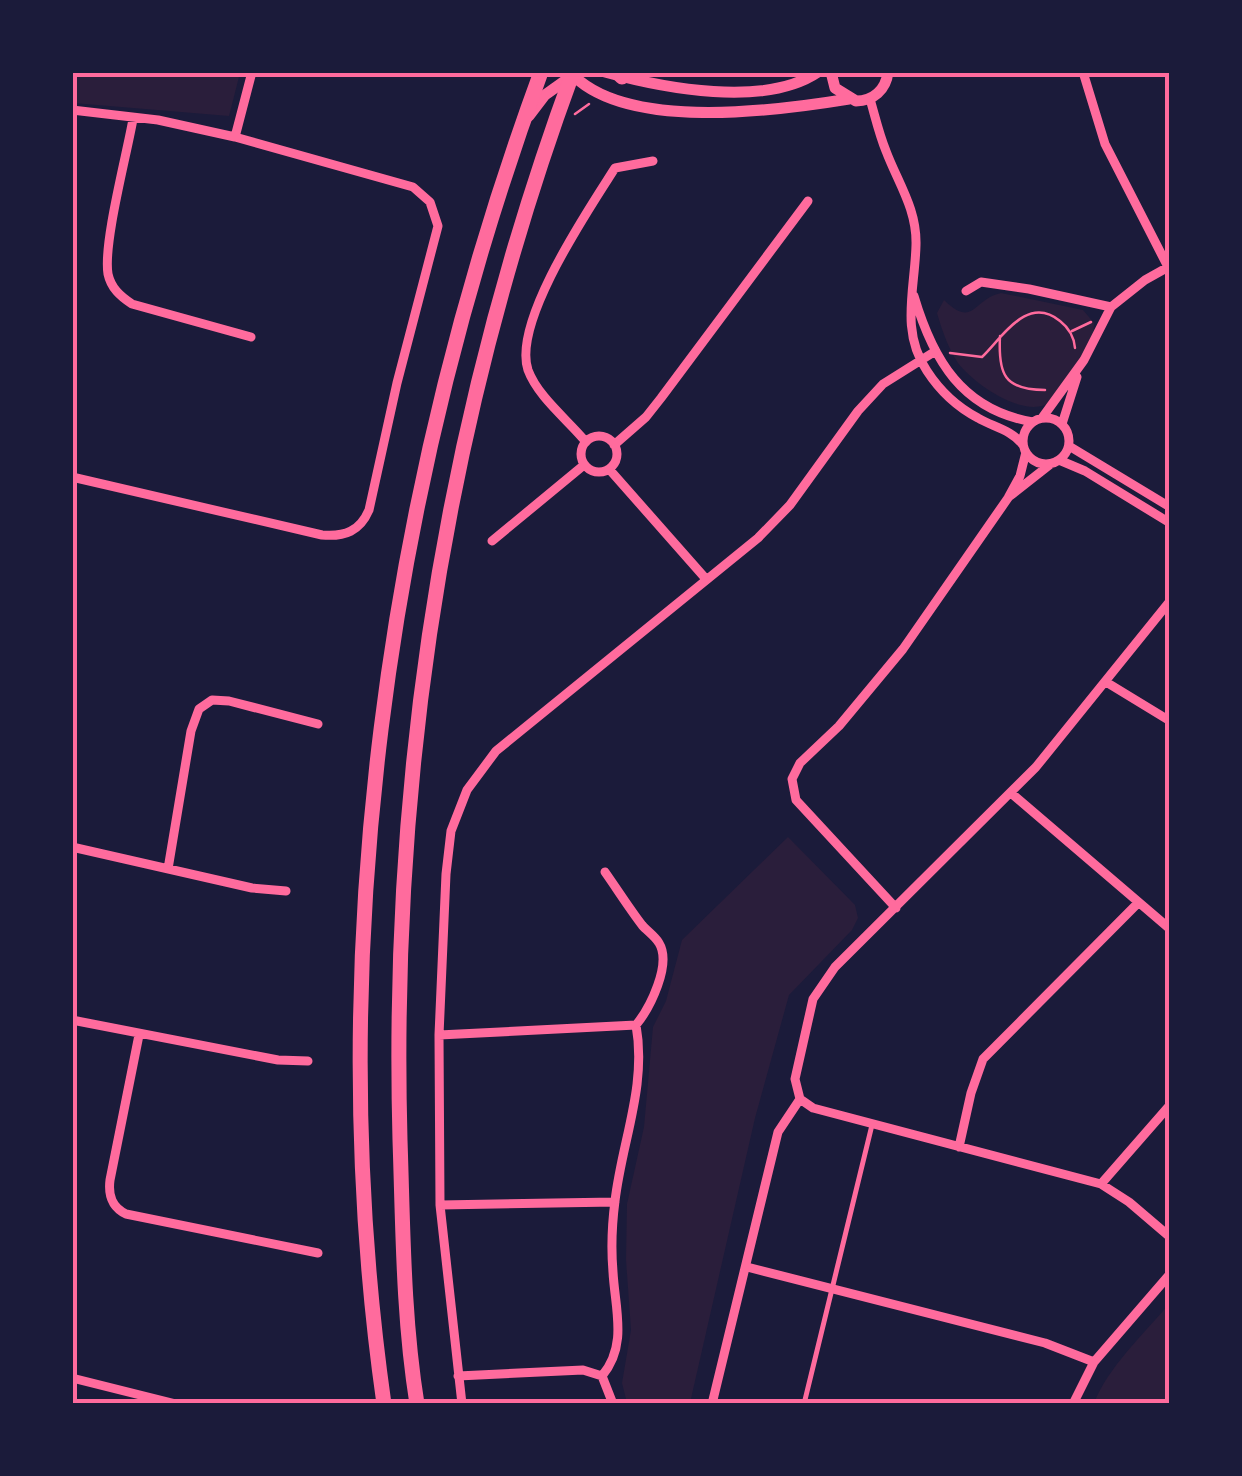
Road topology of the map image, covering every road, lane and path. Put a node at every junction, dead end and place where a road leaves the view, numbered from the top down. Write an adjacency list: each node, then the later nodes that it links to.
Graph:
1 (252, 72): 17 (street)
2 (540, 72): 16 (highway)
3 (604, 72): 9 (street)
4 (818, 72): 9 (street)
5 (831, 72): 12 (street)
6 (888, 72): 11 (street)
7 (1083, 72): 20 (street)
8 (573, 73): 10 (street); 16 (street); 87 (highway)
9 (619, 75)
10 (614, 99): 12 (street); 15 (path)
11 (870, 99): 12 (street); 21 (street)
12 (849, 100)
13 (72, 110): 14 (street)
14 (134, 119): 17 (street); 27 (street)
15 (568, 126)
16 (520, 128): 86 (highway)
17 (235, 137): 41 (street)
18 (653, 161): 34 (street)
19 (808, 201): 35 (street)
20 (1169, 267): 23 (street)
21 (912, 288): 28 (street); 29 (street)
22 (966, 291): 23 (street)
23 (1111, 307): 24 (street)
24 (1104, 322): 25 (path); 30 (street)
25 (1071, 332): 26 (path); 30 (path)
26 (1000, 336): 28 (path); 31 (path)
27 (250, 338)
28 (934, 352): 29 (street); 32 (street)
29 (920, 360): 37 (street); 46 (street)
30 (1080, 360): 32 (street); 33 (street)
31 (1057, 386)
32 (1038, 420): 33 (street); 37 (street)
33 (1062, 424): 36 (street)
34 (586, 442): 35 (street); 39 (street)
35 (614, 445): 40 (street)
36 (1068, 446): 38 (street); 43 (street)
37 (1025, 448): 38 (street); 42 (street)
38 (1056, 462): 42 (street); 44 (street)
39 (584, 465): 40 (street); 45 (street)
40 (609, 468): 46 (street)
41 (72, 477)
42 (1008, 498): 59 (street)
43 (1170, 506)
44 (1170, 523)
45 (492, 541)
46 (706, 579): 64 (street)
47 (1170, 602): 48 (street)
48 (1106, 682): 51 (street); 53 (street)
49 (195, 694): 50 (street)
50 (206, 704): 52 (street); 55 (street)
51 (1170, 721)
52 (318, 724)
53 (1011, 793): 58 (street); 59 (street)
54 (72, 847): 55 (street)
55 (168, 869): 57 (street)
56 (605, 872): 62 (street)
57 (286, 890)
58 (1138, 903): 60 (street); 70 (street)
59 (896, 908): 66 (street)
60 (1170, 929)
61 (72, 1020): 63 (street)
62 (636, 1025): 64 (street); 74 (street)
63 (139, 1036): 65 (street); 72 (street)
64 (438, 1036): 75 (street)
65 (308, 1061)
66 (800, 1099): 69 (street); 78 (street)
67 (1170, 1105): 68 (street)
68 (1165, 1118): 71 (street)
69 (872, 1124): 70 (street); 80 (lane)
70 (959, 1147): 71 (street)
71 (1101, 1184): 76 (street)
72 (111, 1198): 73 (street); 77 (street)
73 (99, 1201)
74 (615, 1202): 75 (street); 83 (street)
75 (440, 1206): 82 (street)
76 (1170, 1236)
77 (318, 1252)
78 (746, 1267): 80 (street); 90 (street)
79 (1170, 1274): 81 (street)
80 (832, 1290): 81 (street); 91 (lane)
81 (1094, 1362): 92 (street)
82 (458, 1376): 83 (street); 88 (street)
83 (602, 1376): 89 (street)
84 (72, 1378): 85 (street)
85 (176, 1404)
86 (384, 1404)
87 (417, 1404)
88 (462, 1404)
89 (614, 1404)
90 (712, 1404)
91 (804, 1404)
92 (1073, 1404)

